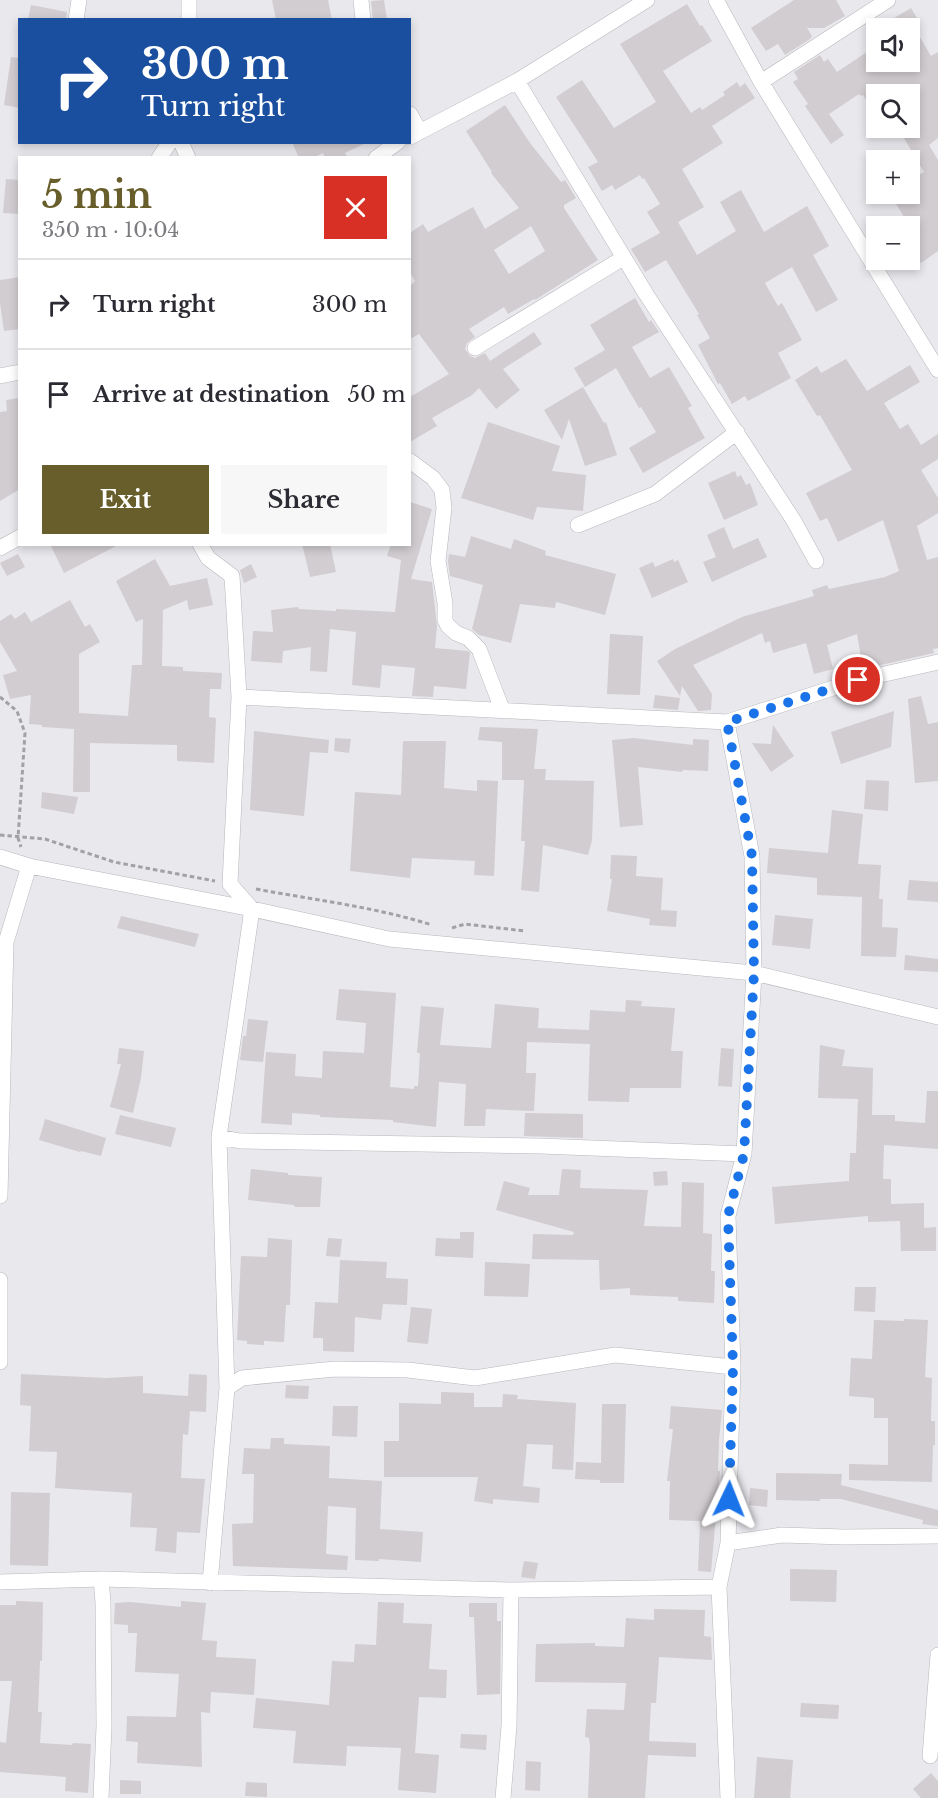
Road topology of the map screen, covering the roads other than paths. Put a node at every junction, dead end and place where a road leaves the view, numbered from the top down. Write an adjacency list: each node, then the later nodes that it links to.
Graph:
1 (79, 0): 7 (street)
2 (189, 0): 8 (street)
3 (361, 0): 9 (street)
4 (647, 0): 10 (street)
5 (716, 0): 11 (street)
6 (888, 0): 11 (street)
7 (76, 18)
8 (189, 18)
9 (363, 18)
10 (517, 81): 13 (street); 16 (street)
11 (761, 82): 18 (street)
12 (411, 118): 13 (street)
13 (415, 134)
14 (395, 144): 15 (street)
15 (379, 156)
16 (623, 258): 17 (street); 21 (street)
17 (475, 348)
18 (938, 370)
19 (18, 372): 20 (street)
20 (0, 376)
21 (737, 432): 23 (street); 27 (street)
22 (411, 462): 30 (street)
23 (578, 525)
24 (18, 538): 26 (street)
25 (201, 546): 29 (street)
26 (0, 548)
27 (816, 561)
28 (938, 662): 31 (street)
29 (239, 697): 30 (street); 34 (street)
30 (502, 709): 31 (street)
31 (727, 722): 35 (street)
32 (0, 857): 33 (street)
33 (29, 866): 34 (street); 39 (street)
34 (252, 909): 35 (street); 37 (street)
35 (754, 973): 36 (street); 38 (street)
36 (938, 1017)
37 (219, 1137): 38 (street); 43 (street)
38 (744, 1154): 42 (street)
39 (0, 1196)
40 (0, 1280): 41 (street)
41 (0, 1362)
42 (733, 1367): 43 (street); 45 (street)
43 (226, 1388): 48 (street)
44 (938, 1536): 45 (street)
45 (728, 1543): 49 (street)
46 (100, 1579): 47 (street); 48 (street); 53 (street)
47 (0, 1582)
48 (210, 1583): 50 (street)
49 (719, 1587): 50 (street); 55 (street)
50 (511, 1590): 54 (street)
51 (938, 1655): 52 (street)
52 (930, 1756)
53 (101, 1798)
54 (503, 1798)
55 (728, 1798)

